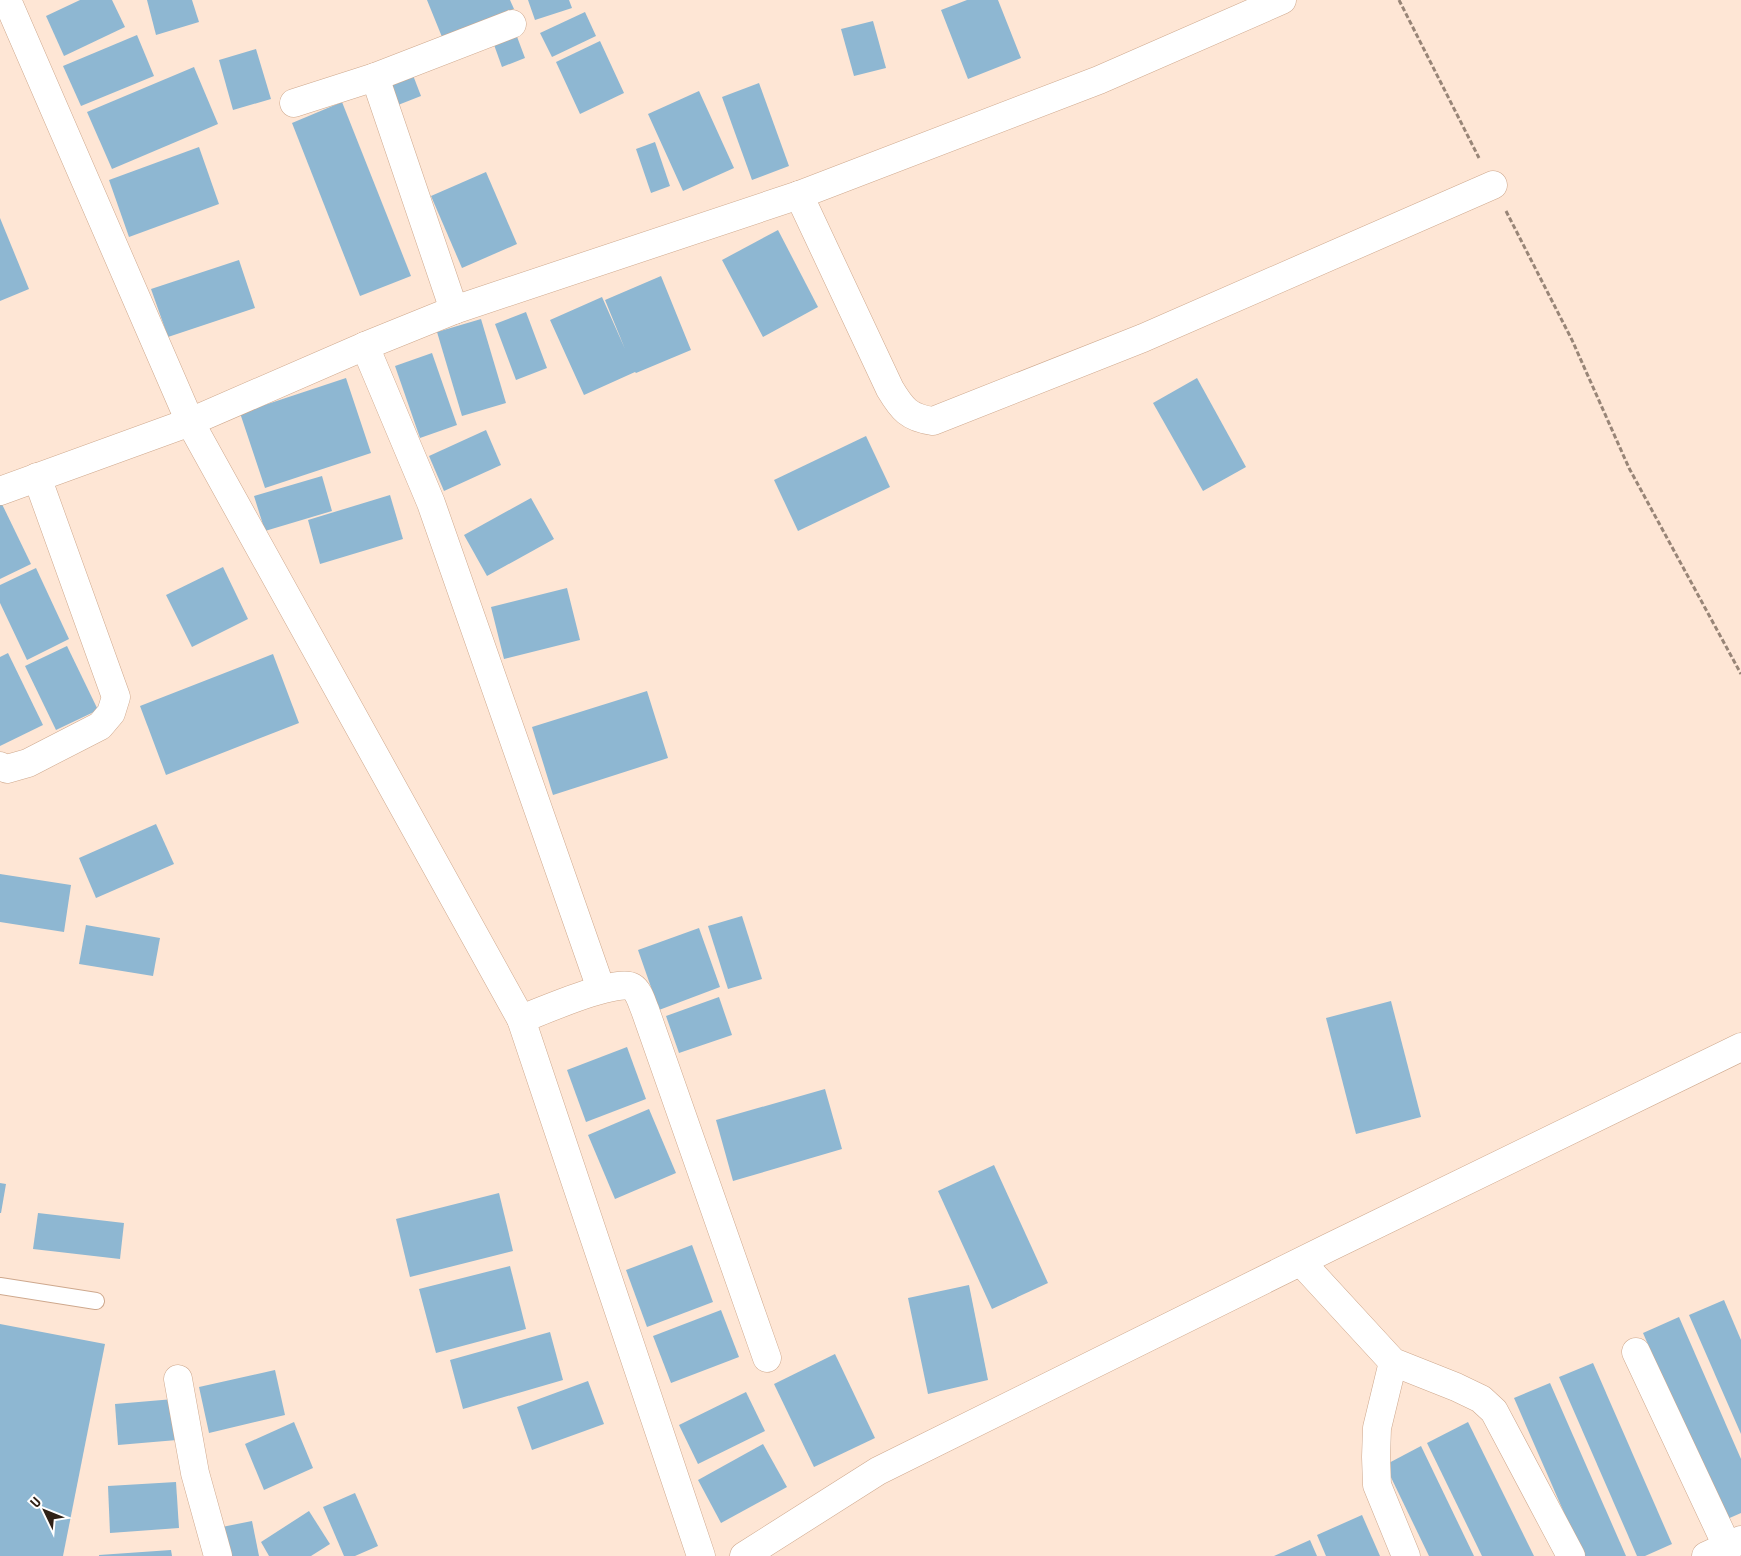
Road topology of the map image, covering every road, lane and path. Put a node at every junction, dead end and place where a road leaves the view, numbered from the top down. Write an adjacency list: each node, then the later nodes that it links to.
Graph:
1 (7, 0): 11 (street)
2 (1282, 0): 8 (street)
3 (1399, 0): 7 (path)
4 (512, 24): 5 (street)
5 (375, 77): 6 (street); 9 (street)
6 (294, 103)
7 (1493, 185): 8 (street); 14 (path)
8 (799, 195): 9 (street)
9 (454, 310): 10 (street)
10 (365, 346): 11 (street); 16 (street)
11 (190, 422): 12 (street); 17 (street)
12 (37, 477): 13 (street); 15 (street)
13 (0, 491)
14 (1741, 674)
15 (0, 766)
16 (601, 989): 17 (street); 23 (street)
17 (521, 1019): 28 (street)
18 (1741, 1047): 19 (street)
19 (1301, 1262): 24 (street); 29 (street)
20 (0, 1286): 21 (lane)
21 (96, 1301)
22 (1636, 1352): 26 (street)
23 (766, 1358)
24 (1393, 1362): 30 (street); 31 (street)
25 (178, 1379): 27 (street)
26 (1725, 1547)
27 (218, 1556)
28 (701, 1556)
29 (744, 1556)
30 (1406, 1556)
31 (1571, 1556)

